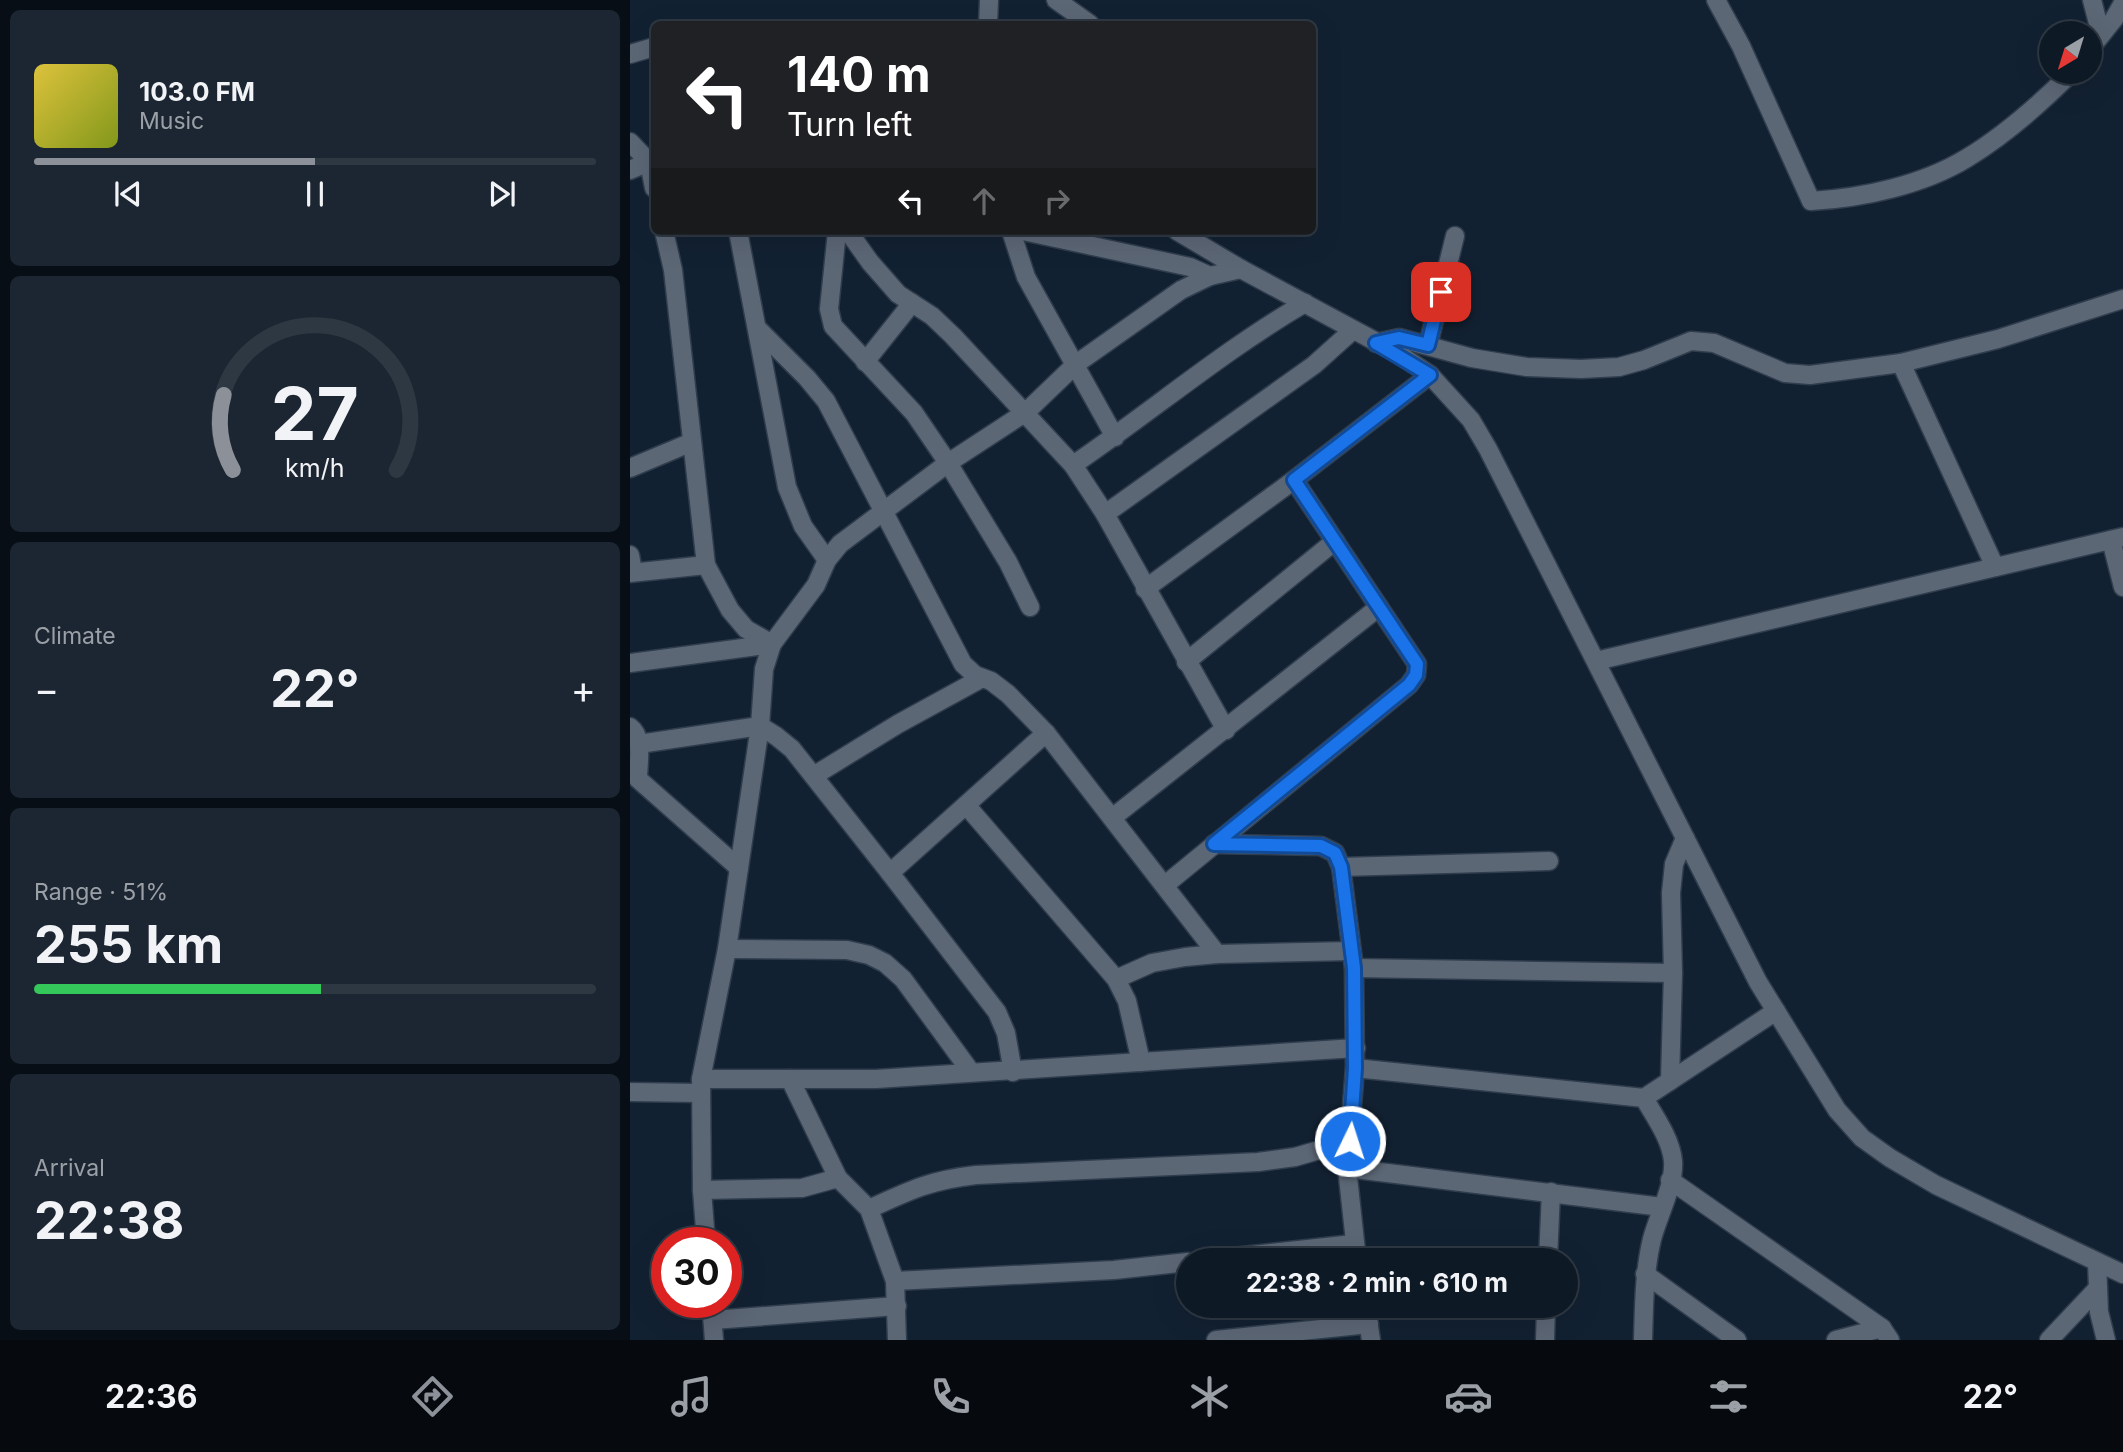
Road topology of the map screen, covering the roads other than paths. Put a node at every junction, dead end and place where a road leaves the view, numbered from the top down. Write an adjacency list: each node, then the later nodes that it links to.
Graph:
1 (989, 0): 6 (street)
2 (1056, 0): 7 (street)
3 (1716, 0): 12 (street)
4 (2092, 0): 8 (street)
5 (2123, 3): 9 (street)
6 (988, 21)
7 (1086, 21)
8 (2094, 21)
9 (2102, 34)
10 (651, 48): 11 (street)
11 (630, 54)
12 (2058, 84)
13 (630, 142): 14 (street)
14 (651, 160)
15 (651, 161): 16 (street)
16 (630, 170)
17 (665, 235): 40 (street)
18 (739, 235): 30 (street)
19 (837, 235): 34 (street)
20 (851, 235): 28 (street)
21 (1012, 235): 36 (street)
22 (1042, 235): 26 (street)
23 (1184, 235): 25 (street)
24 (1455, 236): 33 (street)
25 (1241, 269): 26 (street); 29 (street)
26 (1210, 275): 36 (street)
27 (2123, 299): 35 (street)
28 (912, 303): 34 (street); 38 (street)
29 (1305, 303): 31 (street); 39 (street)
30 (758, 329): 45 (street); 49 (street)
31 (1353, 330): 32 (street); 46 (street)
32 (1376, 343): 33 (street); 37 (street)
33 (1428, 345): 35 (street)
34 (865, 362): 41 (street)
35 (1901, 363): 52 (street)
36 (1076, 364): 38 (street); 39 (street)
37 (1430, 375): 44 (street); 58 (street)
38 (1026, 412): 41 (street); 42 (street)
39 (1115, 437): 42 (street)
40 (692, 442): 43 (street); 50 (street)
41 (948, 463): 45 (street); 55 (street)
42 (1073, 465): 46 (street)
43 (630, 468)
44 (1294, 480): 48 (street); 54 (street)
45 (882, 511): 49 (street); 61 (street)
46 (1105, 514): 54 (street)
47 (2117, 538): 52 (street); 53 (street)
48 (1335, 541): 56 (street); 59 (street)
49 (827, 560): 57 (street)
50 (706, 565): 51 (street); 57 (street)
51 (631, 567)
52 (1995, 567): 58 (street)
53 (2123, 587)
54 (1145, 589): 59 (street)
55 (1030, 607)
56 (1379, 607): 64 (street); 72 (street)
57 (772, 644): 60 (street); 62 (street)
58 (1595, 661): 71 (street)
59 (1186, 662): 64 (street)
60 (630, 663)
61 (982, 678): 65 (street); 67 (street)
62 (760, 726): 66 (street); 67 (street); 75 (street)
63 (630, 727): 66 (street)
64 (1226, 730): 70 (street)
65 (1046, 733): 69 (street); 70 (street)
66 (639, 744): 68 (street)
67 (815, 775): 76 (street)
68 (634, 779): 75 (street)
69 (966, 805): 76 (street); 82 (street)
70 (1112, 818): 77 (street)
71 (1685, 838): 81 (street); 83 (street)
72 (1214, 844): 74 (street); 77 (street)
73 (1549, 861): 74 (street)
74 (1341, 867): 80 (street)
75 (739, 868): 78 (street)
76 (890, 873): 88 (street)
77 (1165, 885): 79 (street)
78 (727, 949): 87 (street); 91 (street)
79 (1217, 954): 80 (street); 82 (street)
80 (1352, 960): 81 (street); 84 (street)
81 (1673, 973): 90 (street)
82 (1116, 979): 85 (street)
83 (1776, 1011): 90 (street); 105 (street)
84 (1356, 1048): 85 (street); 86 (street)
85 (1141, 1062): 88 (street)
86 (1355, 1068): 93 (street); 94 (street)
87 (971, 1072): 88 (street); 89 (street)
88 (1013, 1072)
89 (790, 1079): 91 (street); 96 (street)
90 (1670, 1081): 93 (street)
91 (701, 1086): 92 (street); 98 (street)
92 (630, 1092)
93 (1644, 1098): 97 (street)
94 (1350, 1141): 95 (street); 101 (street)
95 (1347, 1168): 99 (street); 103 (street)
96 (838, 1178): 98 (street); 101 (street)
97 (1670, 1180): 100 (street); 116 (street)
98 (702, 1190): 102 (street)
99 (1551, 1192): 100 (street); 104 (street)
100 (1662, 1207): 107 (street)
101 (869, 1209): 109 (street)
102 (705, 1227)
103 (1355, 1248)
104 (1549, 1248)
105 (2097, 1262): 108 (street); 110 (street)
106 (1176, 1263): 109 (street)
107 (1645, 1274): 121 (street); 122 (street)
108 (2123, 1274)
109 (895, 1281): 111 (street)
110 (2098, 1288): 124 (street); 125 (street)
111 (897, 1306): 112 (street); 118 (street)
112 (742, 1310)
113 (712, 1318): 117 (street)
114 (1546, 1318): 120 (street)
115 (1370, 1332): 119 (street)
116 (1886, 1334): 123 (street)
117 (714, 1340)
118 (897, 1340)
119 (1216, 1340)
120 (1545, 1340)
121 (1643, 1340)
122 (1737, 1340)
123 (1836, 1340)
124 (2049, 1340)
125 (2106, 1340)

